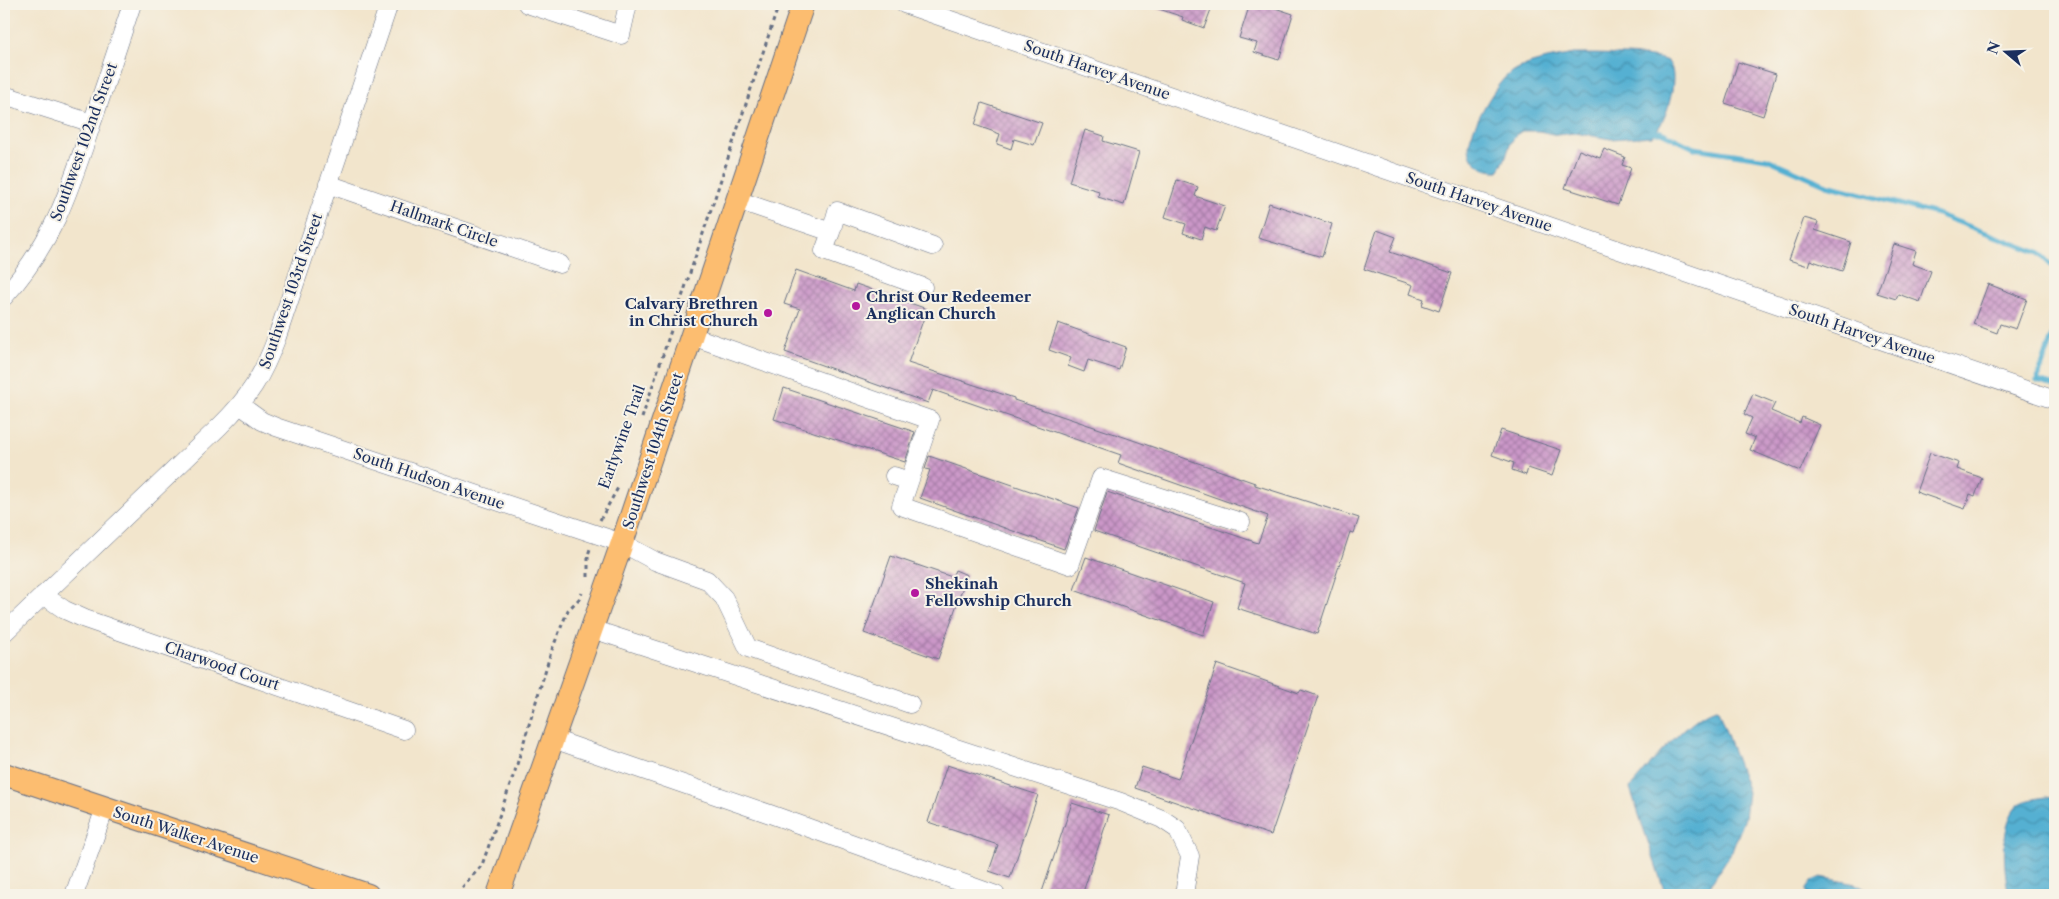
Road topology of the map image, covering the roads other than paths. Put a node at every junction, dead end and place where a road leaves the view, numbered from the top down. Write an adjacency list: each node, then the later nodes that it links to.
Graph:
1 (132, 4): 8 (street, Southwest 102nd Street)
2 (389, 4): 9 (street, Southwest 103rd Street)
3 (527, 4): 4 (street)
4 (628, 4)
5 (803, 4): 10 (main road, Southwest 104th Street)
6 (904, 4): 17 (street, South Harvey Avenue)
7 (4, 95): 8 (street)
8 (92, 123): 15 (street, Southwest 102nd Street)
9 (328, 184): 13 (street, Hallmark Circle); 18 (street, Southwest 103rd Street)
10 (737, 200): 11 (street); 16 (main road, Southwest 104th Street)
11 (831, 232): 12 (street); 14 (street)
12 (933, 246)
13 (560, 264)
14 (923, 287)
15 (4, 297)
16 (692, 336): 19 (street); 20 (main road, Southwest 104th Street)
17 (2055, 400)
18 (240, 405): 20 (street, South Hudson Avenue); 21 (street, Southwest 103rd Street)
19 (1241, 522)
20 (622, 543): 22 (main road, Southwest 104th Street); 24 (street, South Hudson Avenue)
21 (43, 596): 23 (street, Southwest 103rd Street); 25 (street, Charwood Court)
22 (592, 629): 26 (main road, Southwest 104th Street); 33 (street)
23 (4, 633)
24 (910, 704)
25 (404, 730)
26 (553, 738): 31 (main road, Southwest 104th Street); 32 (street)
27 (4, 774): 28 (main road, South Walker Avenue)
28 (104, 808): 29 (street); 30 (main road, South Walker Avenue)
29 (74, 895)
30 (368, 895)
31 (498, 895)
32 (996, 895)
33 (1184, 895)

